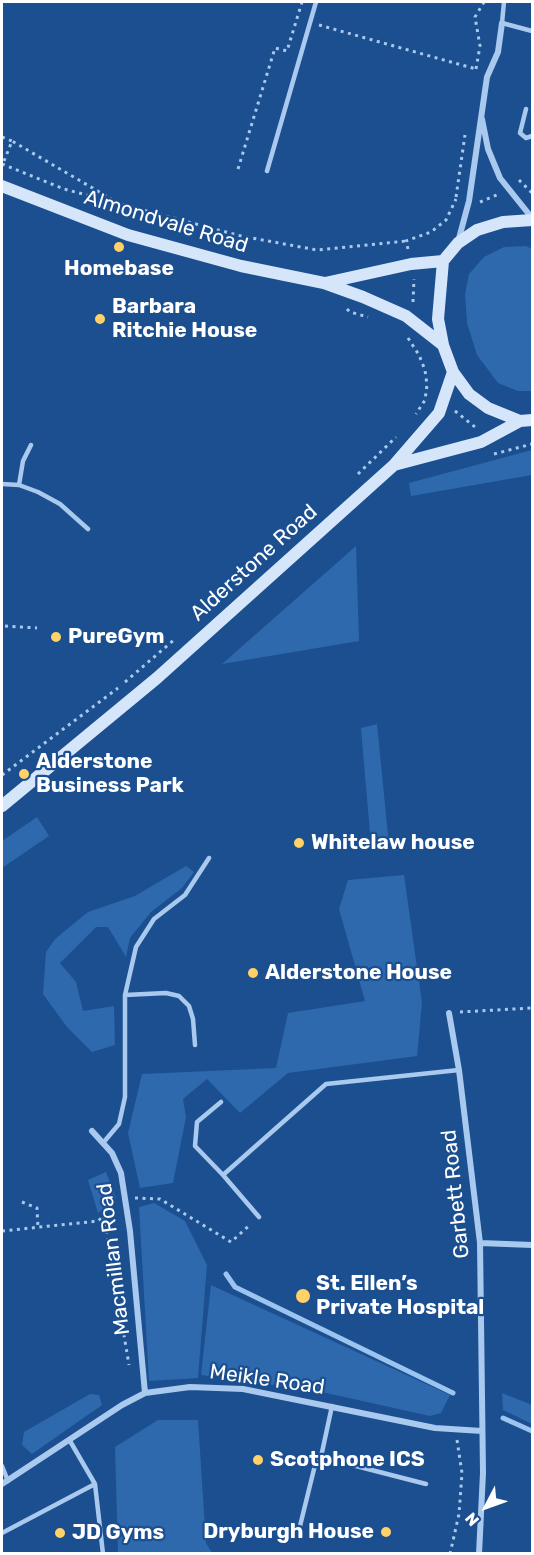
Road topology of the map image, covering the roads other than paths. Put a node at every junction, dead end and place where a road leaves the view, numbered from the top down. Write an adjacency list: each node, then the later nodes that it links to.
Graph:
1 (316, 2): 8 (lane)
2 (504, 2): 3 (lane)
3 (502, 23): 4 (lane); 6 (street)
4 (532, 31)
5 (526, 109): 7 (lane)
6 (481, 115): 10 (street); 11 (street)
7 (532, 136)
8 (267, 171)
9 (2, 186): 13 (street, Almondvale Road)
10 (532, 219): 11 (street)
11 (458, 243): 12 (street)
12 (443, 261): 13 (street, Almondvale Road); 14 (street)
13 (324, 283): 14 (street, Almondvale Road)
14 (443, 345): 15 (street)
15 (453, 372): 16 (street); 18 (street, Alderstone Road)
16 (526, 421): 18 (street, Alderstone Road)
17 (31, 445): 20 (lane)
18 (394, 465): 22 (street, Alderstone Road)
19 (2, 484): 20 (lane)
20 (19, 485): 21 (lane)
21 (88, 529)
22 (2, 806)
23 (209, 858): 24 (lane)
24 (125, 995): 26 (lane); 30 (lane)
25 (449, 1013): 27 (street, Garbett Road)
26 (195, 1045)
27 (459, 1070): 31 (lane); 33 (street, Garbett Road)
28 (220, 1102): 31 (lane)
29 (92, 1131): 30 (street, Macmillan Road)
30 (103, 1143): 35 (street, Macmillan Road)
31 (223, 1175): 32 (lane)
32 (259, 1217)
33 (480, 1242): 34 (street); 37 (street, Garbett Road)
34 (532, 1245)
35 (145, 1393): 36 (street, Meikle Road); 38 (street, Meikle Road)
36 (332, 1406): 37 (street, Meikle Road); 39 (lane)
37 (482, 1431): 47 (street, Garbett Road)
38 (70, 1441): 41 (street, Meikle Road); 42 (lane)
39 (321, 1457): 43 (lane); 44 (lane)
40 (2, 1466): 41 (lane)
41 (5, 1482)
42 (95, 1484): 45 (lane); 46 (lane)
43 (426, 1484)
44 (300, 1526)
45 (2, 1533)
46 (104, 1554)
47 (479, 1554)

